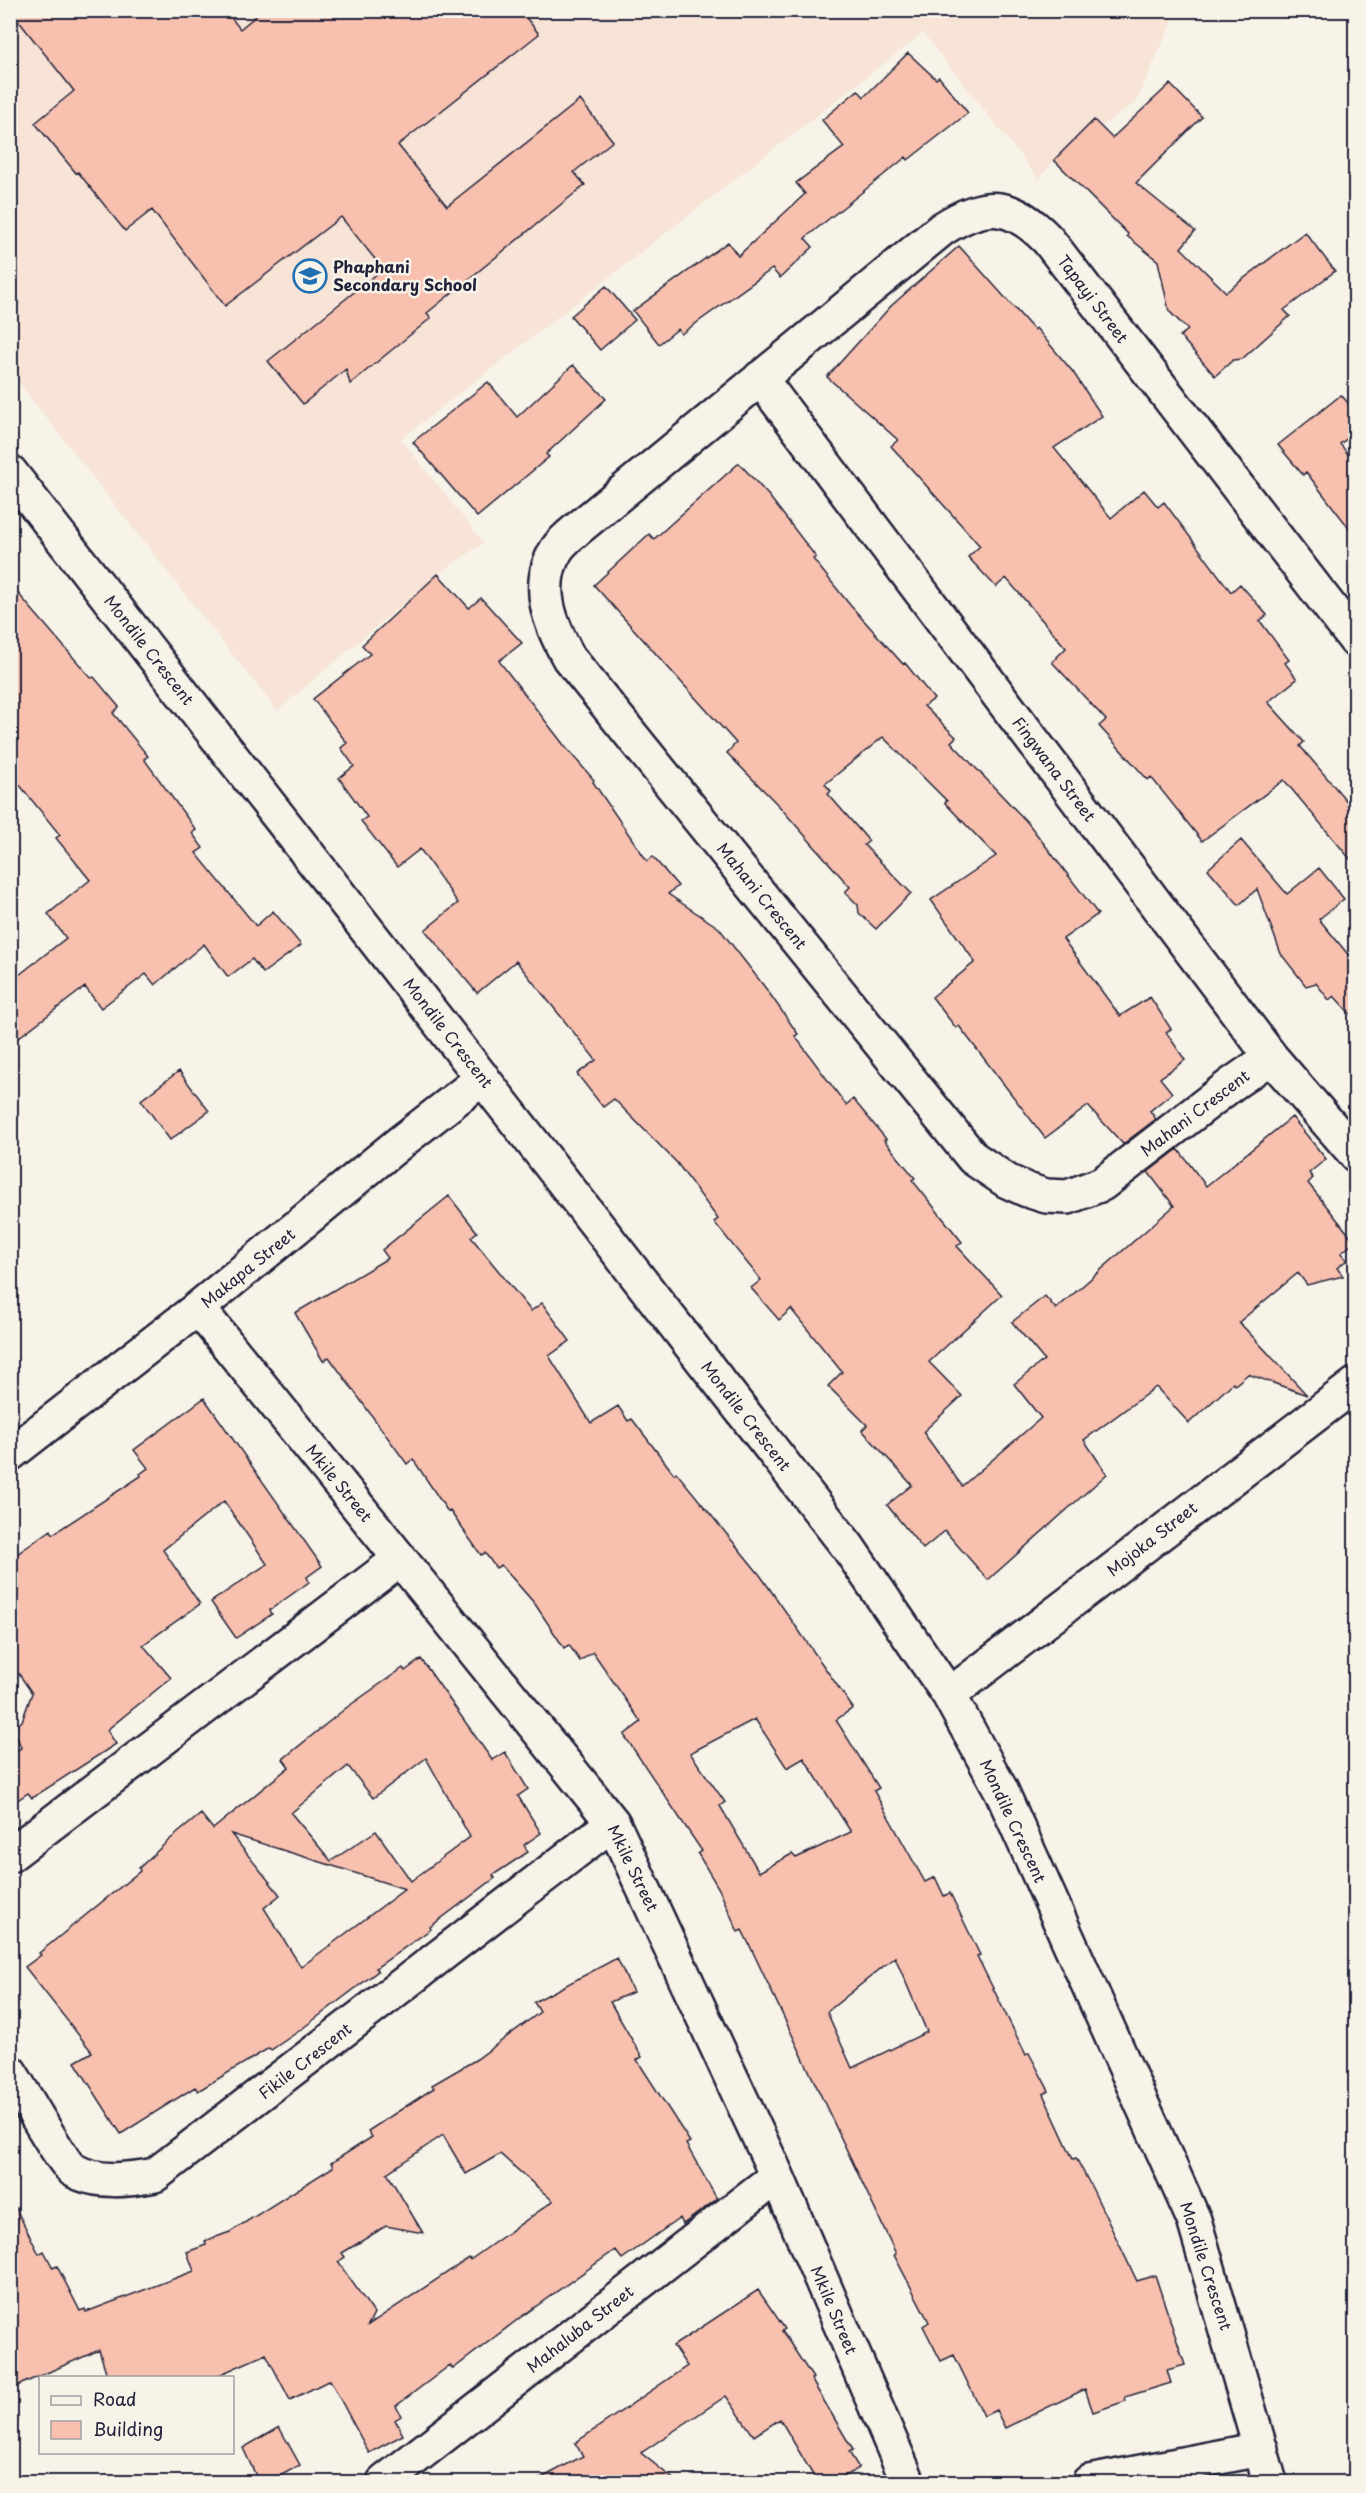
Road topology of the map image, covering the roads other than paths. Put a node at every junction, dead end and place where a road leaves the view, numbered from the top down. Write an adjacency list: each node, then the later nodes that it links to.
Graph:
1 (760, 378): 3 (street, Tapayi Street); 4 (street, Fingwana Street); 4 (street, Mahani Crescent)
2 (10, 472): 5 (street, Mondile Crescent)
3 (1356, 641)
4 (1271, 1057): 6 (street, Fingwana Street)
5 (483, 1078): 7 (street, Makapa Street); 11 (street, Mondile Crescent)
6 (1356, 1155)
7 (198, 1308): 9 (street, Makapa Street); 10 (street, Mkile Street)
8 (1356, 1384): 11 (street, Mojoka Street)
9 (10, 1454)
10 (400, 1559): 12 (street, Mkile Street); 13 (street)
11 (949, 1695): 16 (street, Mondile Crescent)
12 (613, 1823): 14 (street, Fikile Crescent); 15 (street, Mkile Street)
13 (10, 1855)
14 (10, 2072)
15 (777, 2176): 17 (street, Mahaluba Street); 18 (street, Mkile Street)
16 (1261, 2450): 19 (street); 20 (street, Mondile Crescent)
17 (384, 2482)
18 (908, 2482)
19 (1089, 2482)
20 (1270, 2482)

